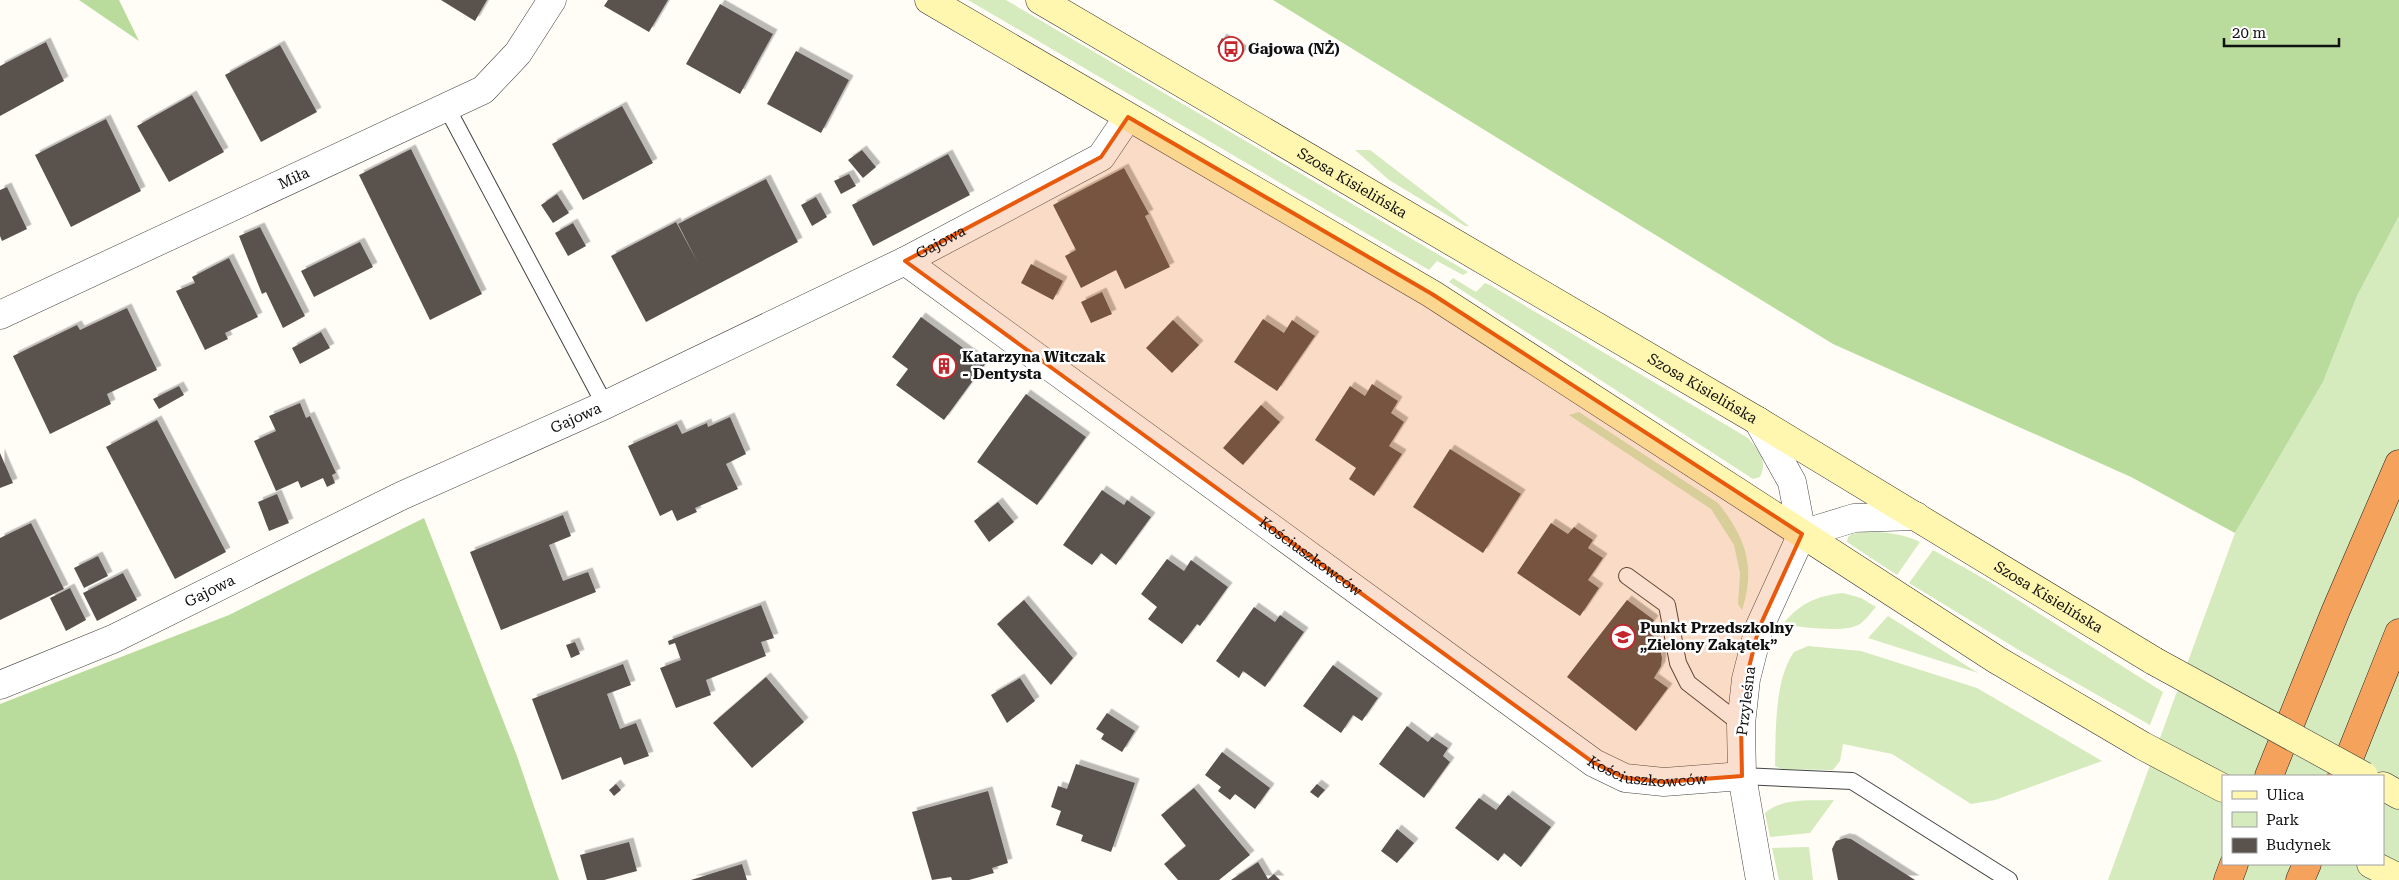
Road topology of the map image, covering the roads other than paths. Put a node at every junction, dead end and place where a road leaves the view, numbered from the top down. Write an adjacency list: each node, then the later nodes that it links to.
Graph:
1 (552, 0): 4 (street, Miła)
2 (929, 0): 5 (street)
3 (1040, 0): 9 (street, Szosa Kisielińska)
4 (447, 108): 7 (street, Miła); 8 (lane)
5 (1128, 117): 6 (street, Gajowa); 12 (street)
6 (905, 261): 8 (street, Gajowa); 20 (street, Kościuszkowców)
7 (0, 316)
8 (605, 404): 15 (street, Gajowa)
9 (1758, 421): 11 (street, Szosa Kisielińska); 12 (street)
10 (2399, 464): 17 (highway)
11 (1916, 516): 12 (street); 19 (street, Szosa Kisielińska, bridge)
12 (1802, 534): 16 (street, Przyleśna); 21 (street)
13 (1627, 576): 16 (lane)
14 (2399, 633): 18 (highway)
15 (0, 685)
16 (1741, 724): 20 (street, Przyleśna)
17 (2269, 775)
18 (2342, 775)
19 (2362, 775)
20 (1742, 776): 28 (street, Przyleśna); 29 (lane)
21 (2222, 787)
22 (2384, 787): 23 (street)
23 (2399, 795)
24 (2234, 865): 30 (highway)
25 (2307, 865): 31 (highway)
26 (2373, 865): 27 (street)
27 (2399, 878)
28 (1760, 880)
29 (2010, 880)
30 (2228, 880)
31 (2300, 880)

